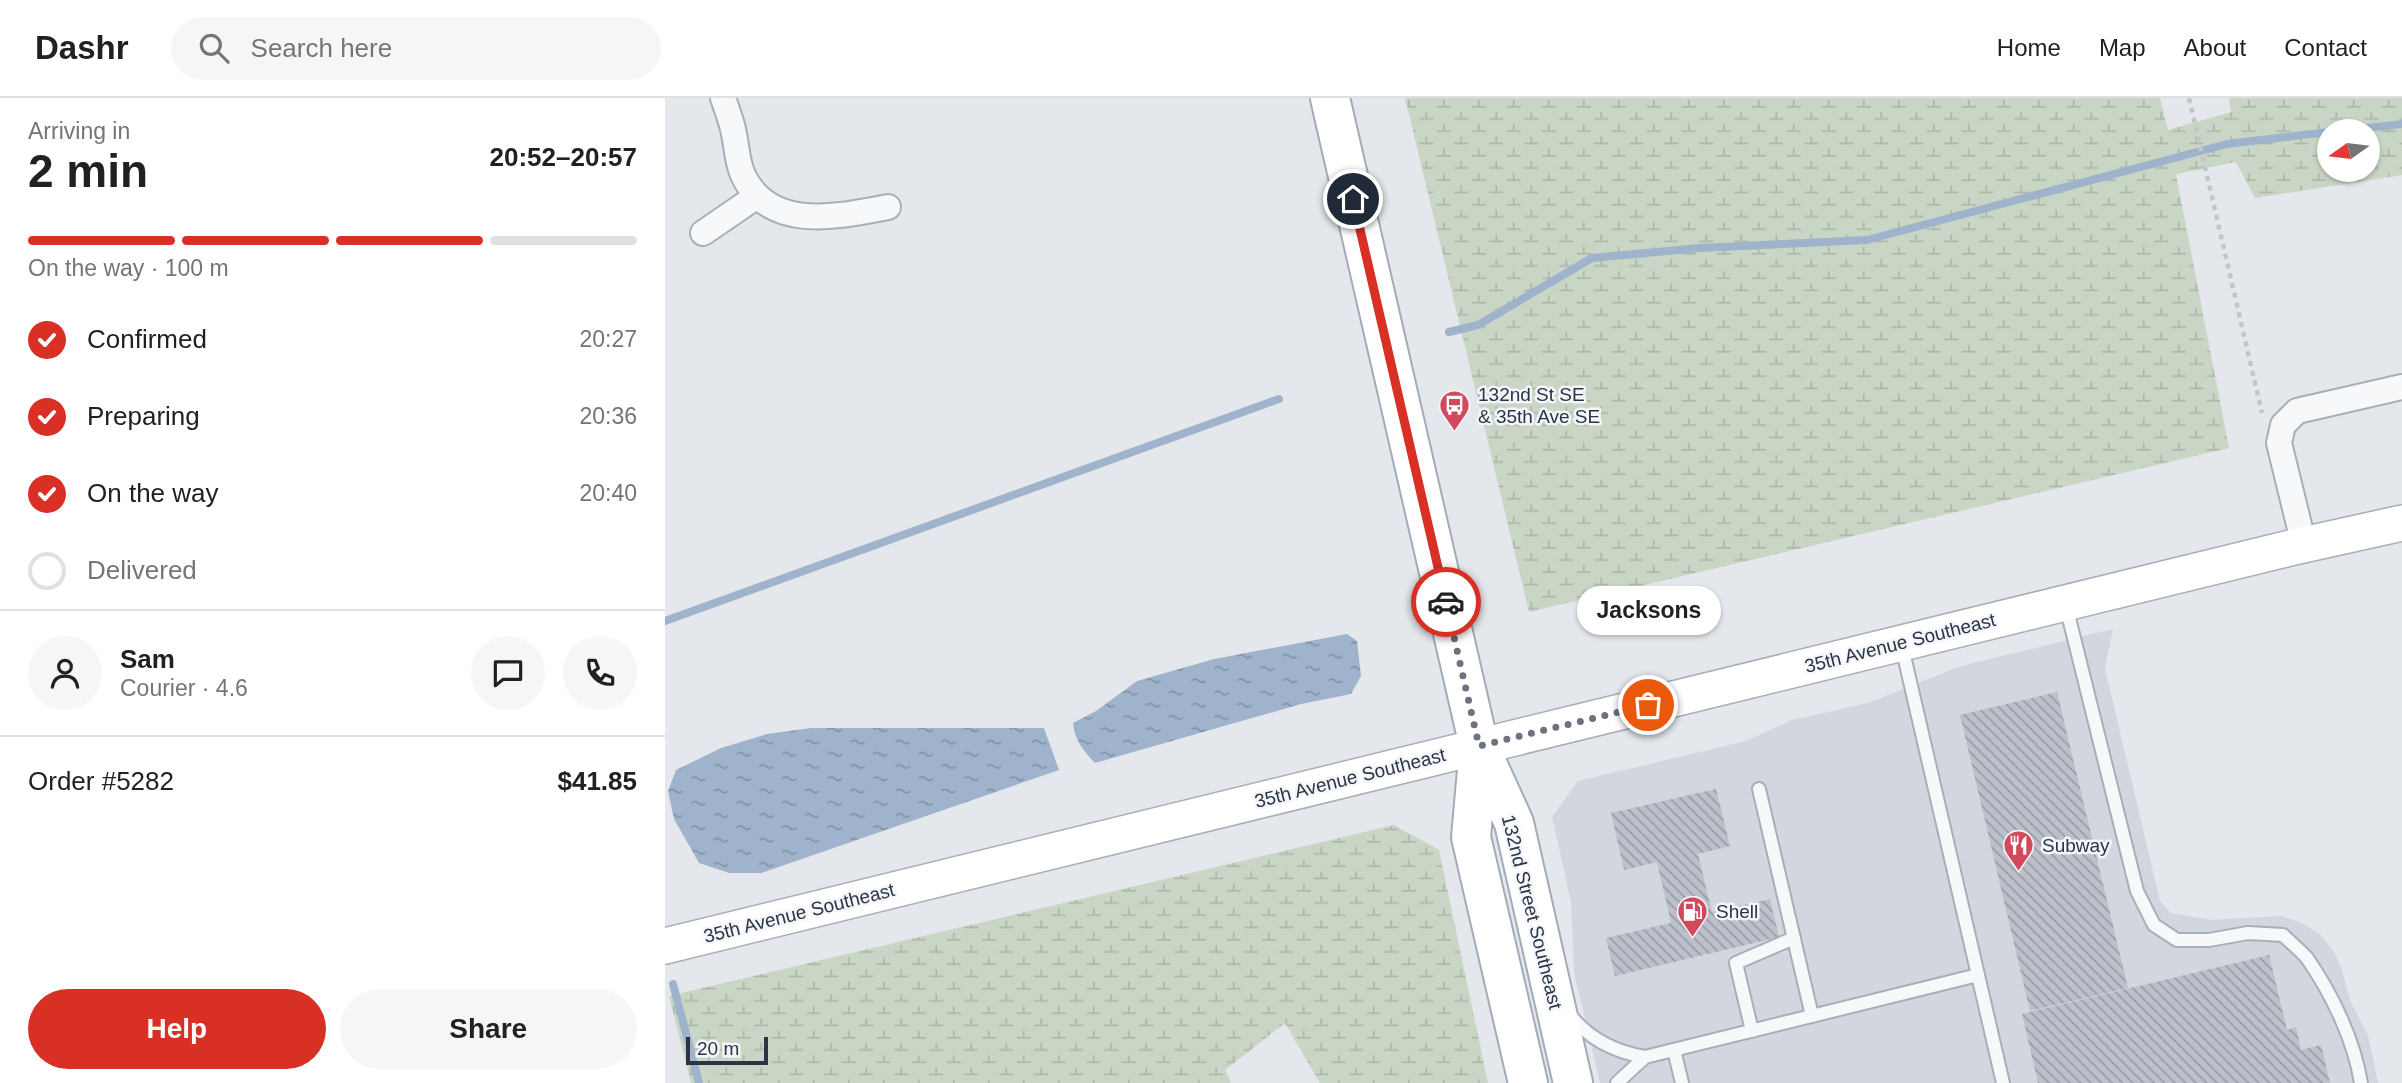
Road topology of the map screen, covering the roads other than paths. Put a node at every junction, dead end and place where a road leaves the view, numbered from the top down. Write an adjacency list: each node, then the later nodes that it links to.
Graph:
1 (723, 98): 3 (street)
2 (1330, 98): 11 (main road, 132nd Street Southeast)
3 (757, 196): 4 (street); 5 (street)
4 (888, 207)
5 (703, 233)
6 (2402, 387): 8 (street)
7 (2402, 523): 8 (street, 35th Avenue Southeast)
8 (2304, 545): 9 (street, 35th Avenue Southeast)
9 (2065, 603): 10 (street, 35th Avenue Southeast); 26 (lane)
10 (1901, 643): 11 (street, 35th Avenue Southeast); 15 (lane)
11 (1479, 746): 14 (street, 35th Avenue Southeast); 16 (main road, 132nd Street Southeast); 21 (main road, 132nd Street Southeast)
12 (1759, 789): 13 (lane)
13 (1794, 938): 17 (lane); 18 (lane)
14 (665, 946)
15 (1978, 975): 17 (lane); 25 (lane)
16 (1552, 994): 20 (lane); 22 (main road, 132nd Street Southeast)
17 (1812, 1016): 18 (lane)
18 (1752, 1031): 19 (lane)
19 (1674, 1050): 20 (lane); 24 (lane)
20 (1645, 1057): 23 (lane)
21 (1528, 1083)
22 (1573, 1083)
23 (1617, 1083)
24 (1682, 1083)
25 (2003, 1083)
26 (2361, 1083)

